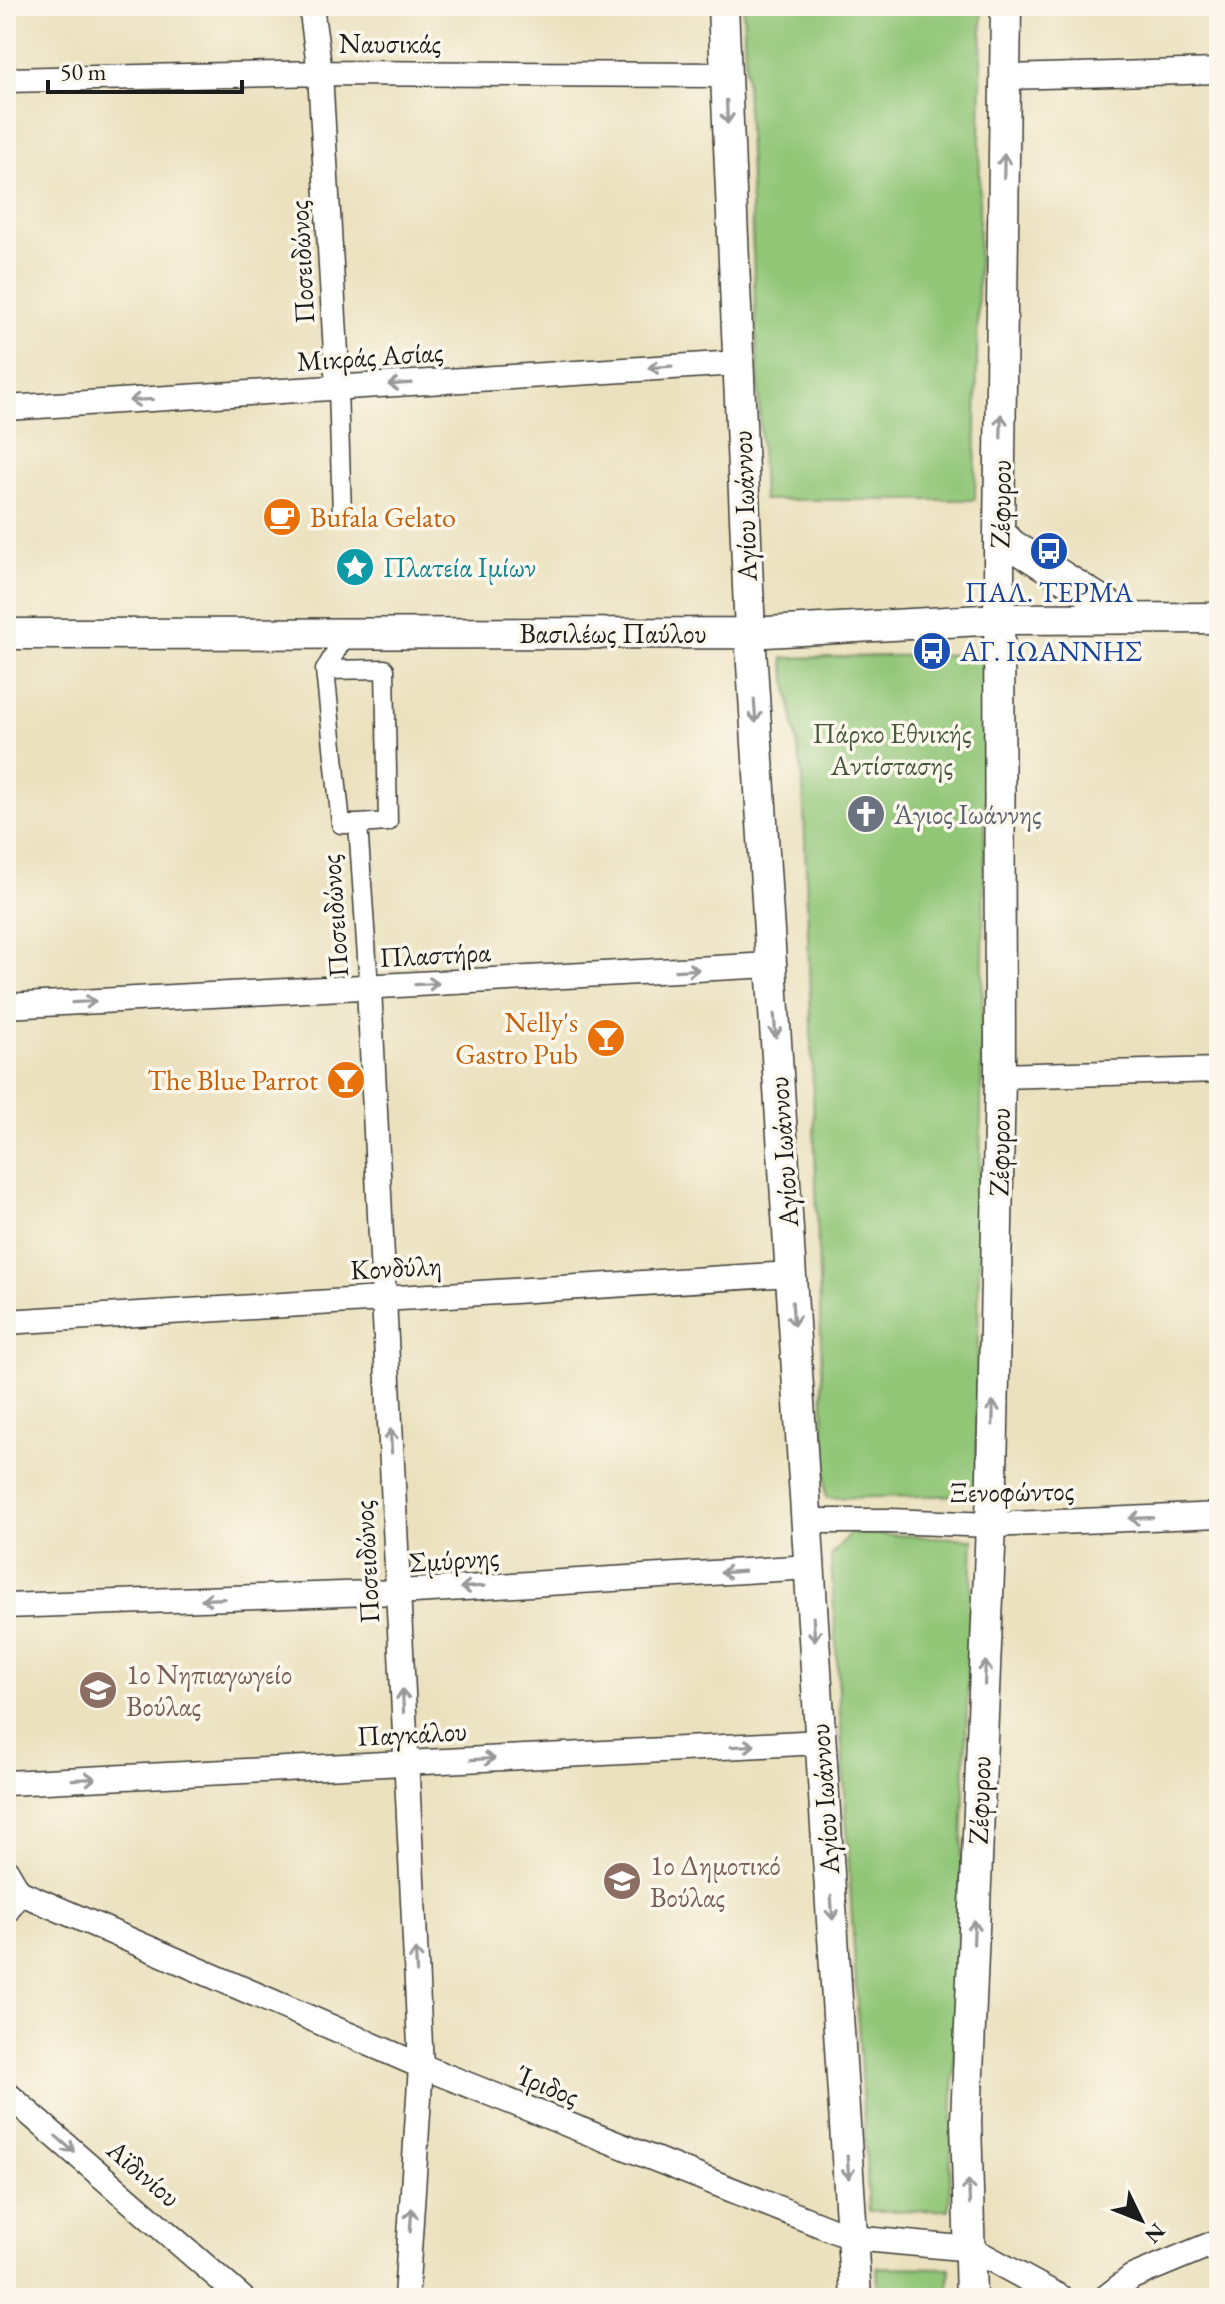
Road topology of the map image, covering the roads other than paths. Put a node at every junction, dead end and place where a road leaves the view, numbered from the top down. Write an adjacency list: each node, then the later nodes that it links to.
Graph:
1 (311, 6): 5 (street, Ποσειδώνος)
2 (723, 6): 6 (street, Αγίου Ιωάννου)
3 (1006, 6): 7 (street, Ζέφυρου)
4 (1219, 71): 7 (street)
5 (320, 73): 6 (street, Ναυσικάς); 8 (street, Ναυσικάς); 10 (street, Ποσειδώνος)
6 (725, 75): 9 (street, Αγίου Ιωάννου, one-way to 9)
7 (1005, 77): 13 (street, Ζέφυρου, one-way to 7)
8 (6, 80)
9 (738, 363): 10 (street, Μικράς Ασίας, one-way to 10); 17 (street, Αγίου Ιωάννου)
10 (338, 388): 11 (street, Μικράς Ασίας, one-way to 11); 12 (street, Ποσειδώνος)
11 (6, 408)
12 (342, 515)
13 (999, 532): 14 (street); 16 (street, Ζέφυρου)
14 (1128, 618): 15 (street, Βασιλέως Παύλου); 16 (street, Βασιλέως Παύλου)
15 (1219, 618)
16 (1000, 619): 17 (street, Βασιλέως Παύλου); 26 (street, Ζέφυρου)
17 (750, 633): 19 (street, Βασιλέως Παύλου); 22 (street, Αγίου Ιωάννου, one-way to 22)
18 (6, 634): 19 (street, Βασιλέως Παύλου)
19 (346, 634): 20 (street)
20 (325, 670): 21 (street, Ποσειδώνος); 21 (street, Ποσειδώνος)
21 (358, 824): 23 (street, Ποσειδώνος)
22 (771, 965): 23 (street, Πλαστήρα, one-way to 22); 27 (street, Αγίου Ιωάννου, one-way to 27)
23 (369, 987): 24 (street, Πλαστήρα, one-way to 23); 28 (street, Ποσειδώνος)
24 (6, 1006)
25 (1219, 1070): 26 (street)
26 (1000, 1076): 32 (street, Ζέφυρου, one-way to 26)
27 (791, 1274): 28 (street, Κονδύλη); 31 (street, Αγίου Ιωάννου, one-way to 31)
28 (384, 1298): 29 (street, Κονδύλη); 34 (street, Ποσειδώνος, one-way to 28)
29 (6, 1322)
30 (1219, 1515): 32 (street, Ξενοφώντος, one-way to 32)
31 (807, 1521): 32 (street, Ξενοφώντος); 33 (street, Αγίου Ιωάννου)
32 (991, 1525): 45 (street, Ζέφυρου, one-way to 32)
33 (810, 1567): 34 (street, Σμύρνης, one-way to 34); 36 (street, Αγίου Ιωάννου, one-way to 36)
34 (398, 1592): 35 (street, Σμύρνης, one-way to 35); 37 (street, Ποσειδώνος, one-way to 34)
35 (6, 1606)
36 (821, 1742): 37 (street, Παγκάλου, one-way to 36); 43 (street, Αγίου Ιωάννου, one-way to 43)
37 (406, 1763): 38 (street, Παγκάλου, one-way to 37); 41 (street, Ποσειδώνος, one-way to 37)
38 (6, 1783)
39 (6, 1870): 40 (street)
40 (13, 1902): 41 (street, Ίριδος)
41 (421, 2066): 43 (street, Ίριδος); 47 (street, Ποσειδώνος, one-way to 41)
42 (6, 2093): 46 (street, Αϊδινίου, one-way to 46)
43 (853, 2238): 45 (street, Ίριδος); 48 (street, Αγίου Ιωάννου)
44 (1219, 2241): 51 (street)
45 (972, 2249): 49 (street, Ζέφυρου); 50 (street, Ίριδος)
46 (242, 2298)
47 (406, 2298)
48 (856, 2298)
49 (971, 2298)
50 (1062, 2298)
51 (1105, 2298)

